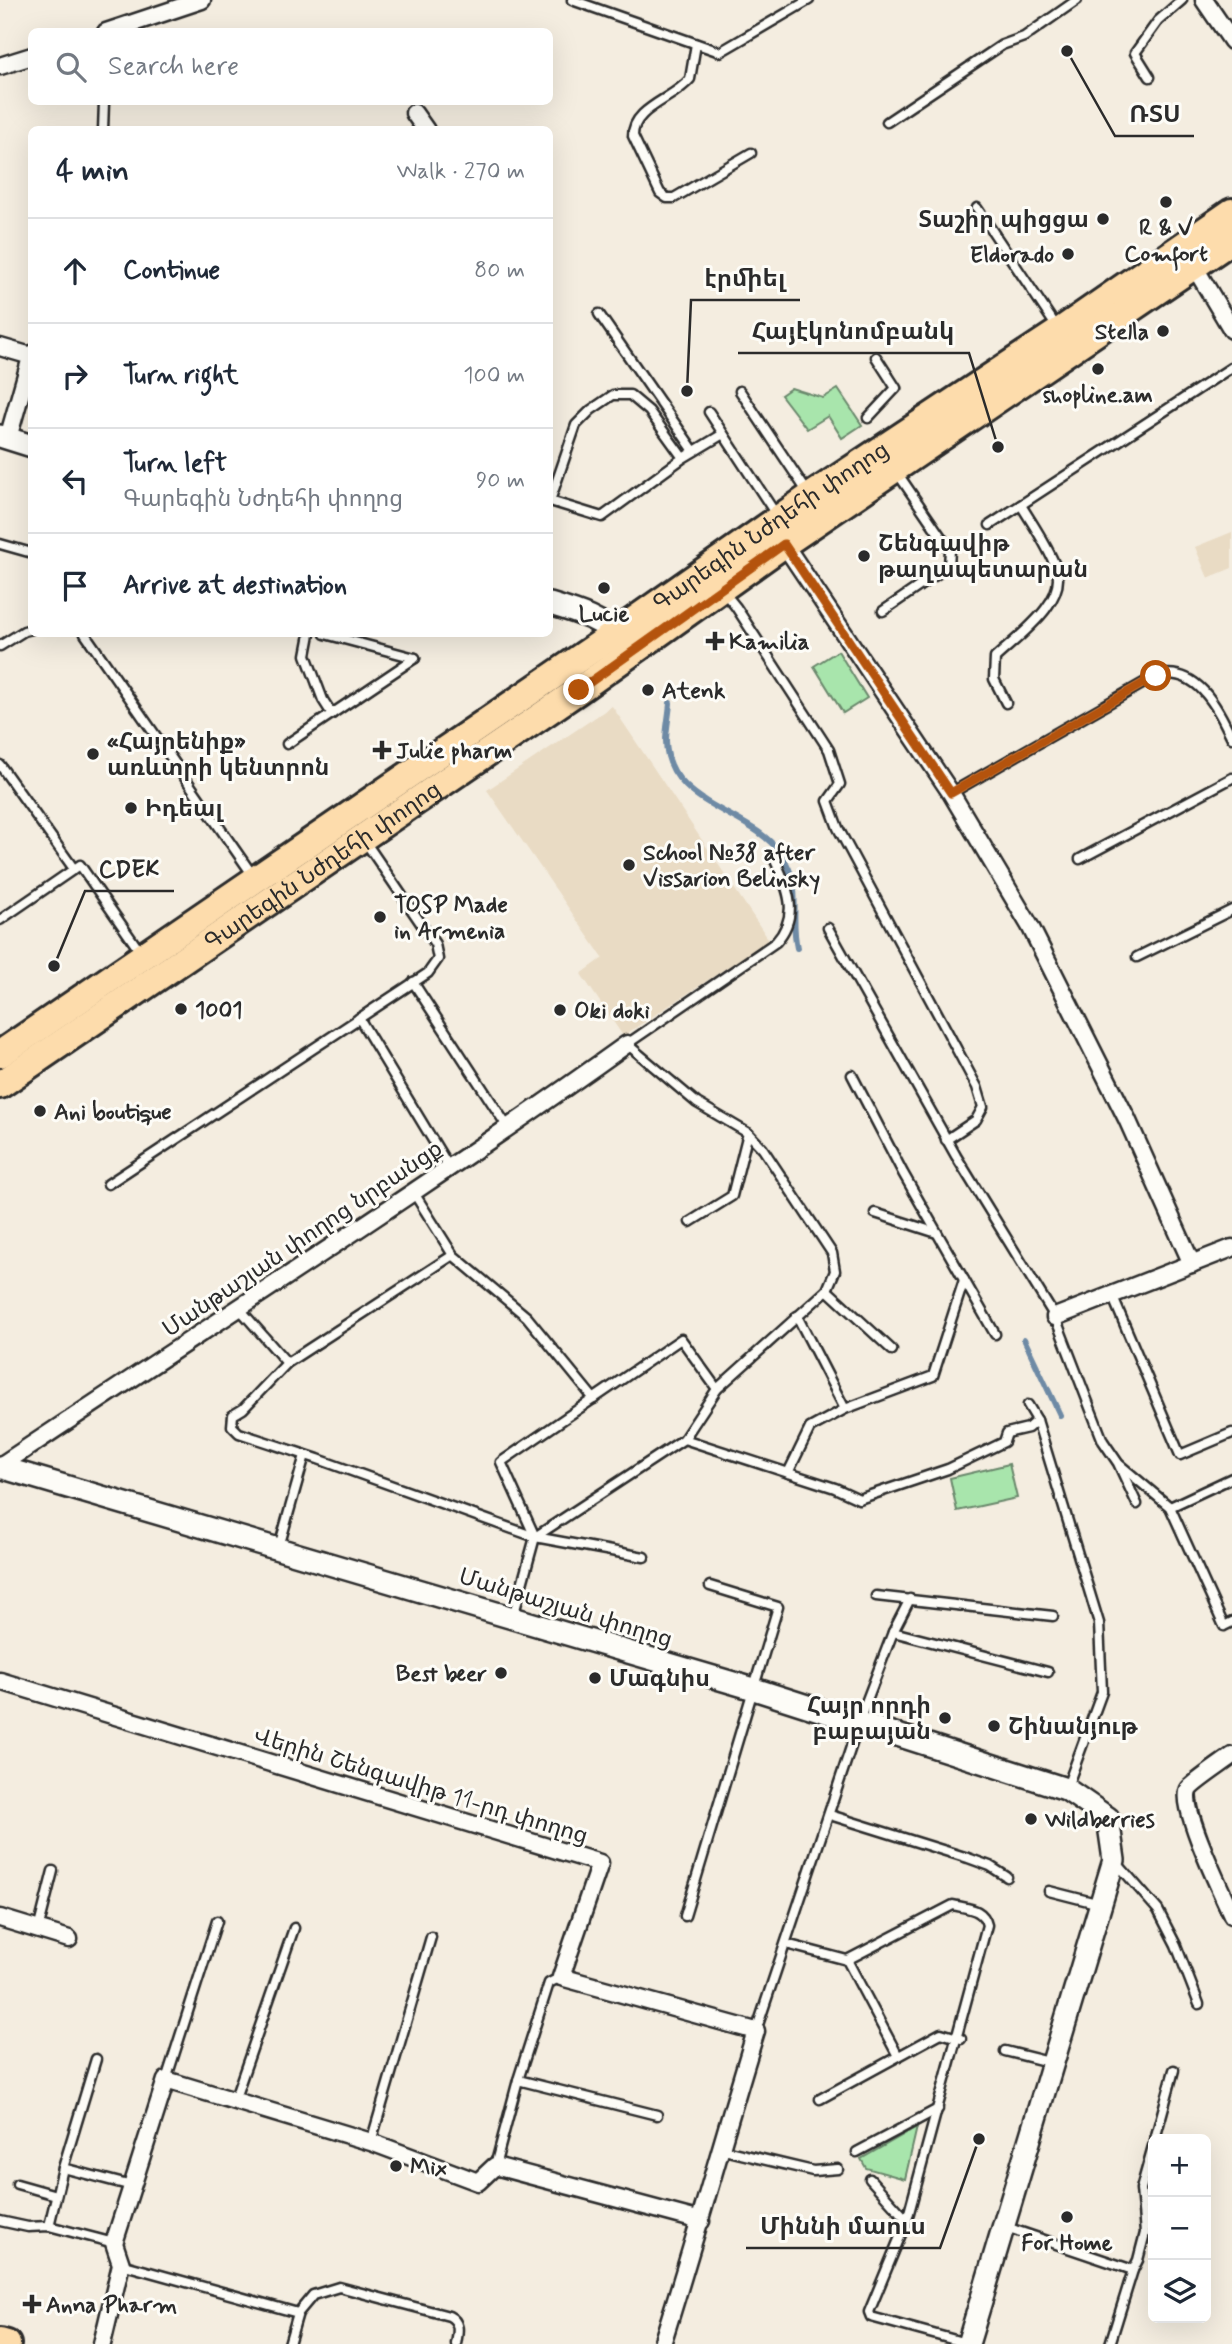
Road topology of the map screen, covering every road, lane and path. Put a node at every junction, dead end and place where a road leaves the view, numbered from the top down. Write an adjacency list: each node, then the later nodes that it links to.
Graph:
1 (202, 0): 7 (street)
2 (572, 0): 9 (lane)
3 (809, 0): 9 (lane)
4 (1077, 0): 15 (lane)
5 (1182, 0): 12 (lane)
6 (1204, 0): 8 (street)
7 (118, 28)
8 (1232, 41)
9 (696, 44): 18 (lane)
10 (28, 57): 11 (street)
11 (0, 66)
12 (1150, 77)
13 (104, 105): 16 (lane)
14 (414, 113): 17 (street)
15 (887, 122)
16 (103, 126)
17 (423, 126)
18 (751, 153)
19 (977, 208): 25 (lane)
20 (1232, 212): 25 (main road, Գարեգին Նժդեհի փողոց)
21 (1232, 240): 22 (main road, Գարեգին Նժդեհի փողոց)
22 (1194, 266): 24 (street); 39 (main road, Գարեգին Նժդեհի փողոց)
23 (599, 314): 37 (lane)
24 (1232, 330)
25 (1059, 331): 41 (main road, Գարեգին Նժդեհի փողոց)
26 (0, 346): 27 (street)
27 (28, 354)
28 (876, 358): 33 (lane)
29 (28, 364): 35 (street)
30 (1232, 367): 43 (lane)
31 (740, 391): 41 (lane)
32 (709, 412): 34 (lane)
33 (868, 418)
34 (723, 434): 37 (lane); 45 (lane)
35 (4, 437): 36 (street)
36 (28, 445)
37 (694, 452): 38 (lane)
38 (683, 458): 40 (lane); 42 (lane)
39 (894, 469): 45 (main road, Գարեգին Նժդեհի փողոց); 50 (lane)
40 (553, 492)
41 (811, 496): 45 (main road, Գարեգին Նժդեհի փողոց)
42 (553, 502)
43 (1021, 505): 44 (lane); 57 (lane)
44 (990, 525)
45 (782, 531): 48 (main road, Գարեգին Նժդեհի փողոց); 55 (main road, Գարեգին Նժդեհի փողոց); 63 (street)
46 (0, 544): 47 (lane)
47 (28, 552)
48 (721, 589): 55 (main road, Գարեգին Նժդեհի փողոց); 82 (lane)
49 (553, 605): 55 (street)
50 (883, 611)
51 (28, 630): 56 (lane)
52 (87, 637): 68 (lane)
53 (309, 637): 58 (lane)
54 (336, 637): 58 (lane)
55 (625, 642): 64 (main road, Գարեգին Նժդեհի փողոց); 68 (main road, Գարեգին Նժդեհի փողոց)
56 (0, 646)
57 (1006, 703)
58 (332, 714): 60 (lane)
59 (1232, 738): 63 (lane)
60 (287, 744)
61 (0, 765): 67 (lane)
62 (1232, 778): 66 (lane)
63 (951, 793): 91 (street)
64 (362, 837): 74 (lane); 79 (main road, Գարեգին Նժդեհի փողոց)
65 (774, 858): 76 (lane)
66 (1080, 859)
67 (74, 869): 70 (lane); 72 (lane)
68 (256, 879): 72 (main road, Գարեգին Նժդեհի փողոց)
69 (1232, 910): 73 (lane)
70 (0, 919)
71 (828, 928): 82 (lane)
72 (143, 956): 77 (main road, Գարեգին Նժդեհի փողոց)
73 (1137, 957)
74 (413, 982): 75 (lane); 80 (lane)
75 (359, 1018): 83 (lane); 84 (lane)
76 (627, 1044): 80 (street, Մանթաշյան փողոց նրբանցք); 81 (lane)
77 (0, 1054)
78 (852, 1074): 88 (lane)
79 (0, 1085)
80 (509, 1129): 83 (street, Մանթաշյան փողոց նրբանցք)
81 (748, 1133): 87 (lane); 93 (lane)
82 (946, 1140): 97 (lane)
83 (449, 1167): 85 (street, Մանթաշյան փողոց նրբանցք)
84 (108, 1184)
85 (414, 1193): 90 (lane); 95 (street, Մանթաշյան փողոց նրբանցք)
86 (875, 1213): 88 (lane)
87 (690, 1222)
88 (937, 1233): 92 (lane)
89 (1232, 1248): 91 (street)
90 (453, 1255): 100 (lane); 102 (lane)
91 (1192, 1264): 94 (street)
92 (964, 1280): 98 (lane); 104 (lane)
93 (827, 1290): 96 (lane); 99 (lane)
94 (1112, 1295): 97 (street); 106 (lane)
95 (239, 1308): 100 (lane); 110 (street, Մանթաշյան փողոց նրբանցք)
96 (797, 1316): 101 (lane); 104 (lane)
97 (1055, 1317): 109 (lane)
98 (995, 1334)
99 (892, 1350)
100 (287, 1363): 108 (lane)
101 (717, 1389): 102 (lane); 107 (lane)
102 (594, 1399): 115 (lane)
103 (1028, 1405): 105 (lane)
104 (845, 1409): 111 (lane)
105 (1037, 1420): 111 (lane); 130 (lane)
106 (1232, 1433)
107 (684, 1439): 111 (lane); 115 (lane)
108 (305, 1455): 115 (lane); 116 (lane)
109 (1118, 1463): 113 (lane); 114 (lane)
110 (0, 1467): 116 (street, Մանթաշյան փողոց)
111 (789, 1473)
112 (1232, 1478): 114 (lane)
113 (1137, 1504)
114 (1170, 1507): 123 (lane)
115 (535, 1537): 117 (lane); 122 (lane)
116 (279, 1548): 122 (street, Մանթաշյան փողոց)
117 (644, 1557)
118 (710, 1586): 127 (lane)
119 (876, 1596): 120 (lane)
120 (910, 1599): 121 (lane); 124 (lane)
121 (1053, 1616)
122 (513, 1617): 127 (street, Մանթաշյան փողոց)
123 (1232, 1622)
124 (893, 1632): 125 (lane); 128 (lane)
125 (1048, 1672)
126 (0, 1681): 147 (street, Վերին Շենգավիթ 11-րդ փողոց)
127 (754, 1689): 128 (street, Մանթաշյան փողոց); 138 (lane)
128 (859, 1723): 130 (street, Մանթաշյան փողոց); 131 (lane)
129 (1232, 1756): 137 (street)
130 (1066, 1789): 132 (street, Մանթաշյան փողոց)
131 (830, 1815): 134 (lane); 145 (lane)
132 (1114, 1860): 136 (street); 148 (lane)
133 (53, 1871): 142 (lane)
134 (1007, 1877)
135 (1049, 1891): 136 (lane)
136 (1101, 1904): 154 (street)
137 (1232, 1915)
138 (685, 1916)
139 (0, 1918): 142 (street)
140 (217, 1921): 156 (lane)
141 (294, 1928): 159 (lane)
142 (38, 1930): 144 (street)
143 (431, 1937): 163 (lane)
144 (69, 1939)
145 (786, 1944): 146 (lane); 149 (lane)
146 (847, 1960): 150 (lane); 152 (lane)
147 (561, 1977): 149 (street); 157 (lane)
148 (1199, 2004)
149 (756, 2031): 164 (street)
150 (959, 2038): 152 (lane); 160 (lane)
151 (1004, 2051): 154 (lane)
152 (898, 2056): 158 (lane)
153 (96, 2059): 168 (lane)
154 (1053, 2063): 178 (street)
155 (1174, 2070): 162 (lane)
156 (166, 2080): 159 (street); 172 (street)
157 (518, 2080): 161 (lane); 167 (lane)
158 (820, 2099)
159 (234, 2101): 163 (street)
160 (939, 2109): 165 (lane); 174 (lane)
161 (657, 2115)
162 (1156, 2134)
163 (371, 2142): 167 (street)
164 (720, 2149): 169 (lane); 176 (street)
165 (857, 2152)
166 (1148, 2164): 181 (lane)
167 (495, 2166): 176 (street)
168 (62, 2168): 172 (lane); 173 (lane)
169 (838, 2169)
170 (870, 2179): 174 (lane)
171 (17, 2184): 173 (lane)
172 (132, 2186): 179 (street)
173 (56, 2195): 177 (lane)
174 (907, 2220): 189 (lane)
175 (0, 2221): 177 (lane)
176 (701, 2221): 188 (street)
177 (49, 2225): 179 (lane)
178 (1003, 2226): 181 (lane); 189 (street)
179 (114, 2243): 180 (street)
180 (121, 2264): 182 (lane); 185 (street)
181 (1133, 2270): 190 (lane)
182 (298, 2313): 186 (lane); 187 (lane)
183 (0, 2342): 184 (main road)
184 (7, 2344)
185 (102, 2344)
186 (289, 2344)
187 (456, 2344)
188 (662, 2344)
189 (968, 2344)
190 (1110, 2344)

